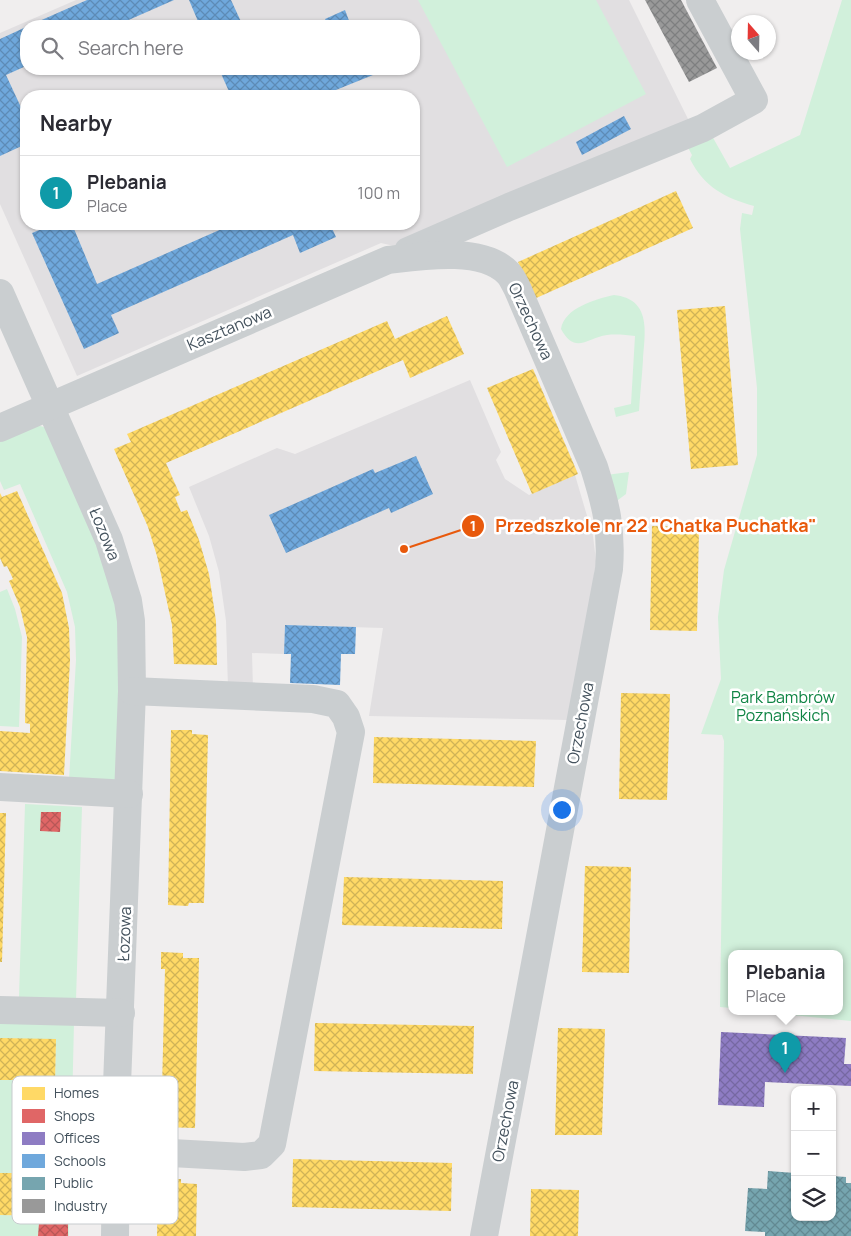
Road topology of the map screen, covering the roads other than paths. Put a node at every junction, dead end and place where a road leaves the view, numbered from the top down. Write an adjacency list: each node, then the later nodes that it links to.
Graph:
1 (700, 0): 3 (street)
2 (718, 0): 3 (street)
3 (718, 32): 5 (street)
4 (464, 256): 5 (street, Kasztanowa); 16 (street, Orzechowa)
5 (388, 260): 7 (street, Kasztanowa)
6 (0, 292): 7 (street, Łozowa)
7 (50, 406): 8 (street, Kasztanowa); 9 (street, Łozowa)
8 (0, 428)
9 (132, 691): 11 (street, Łozowa); 15 (street)
10 (0, 787): 11 (street)
11 (129, 794): 13 (street, Łozowa)
12 (0, 1010): 13 (street)
13 (121, 1013): 14 (street, Łozowa)
14 (119, 1076)
15 (178, 1153)
16 (484, 1236)

